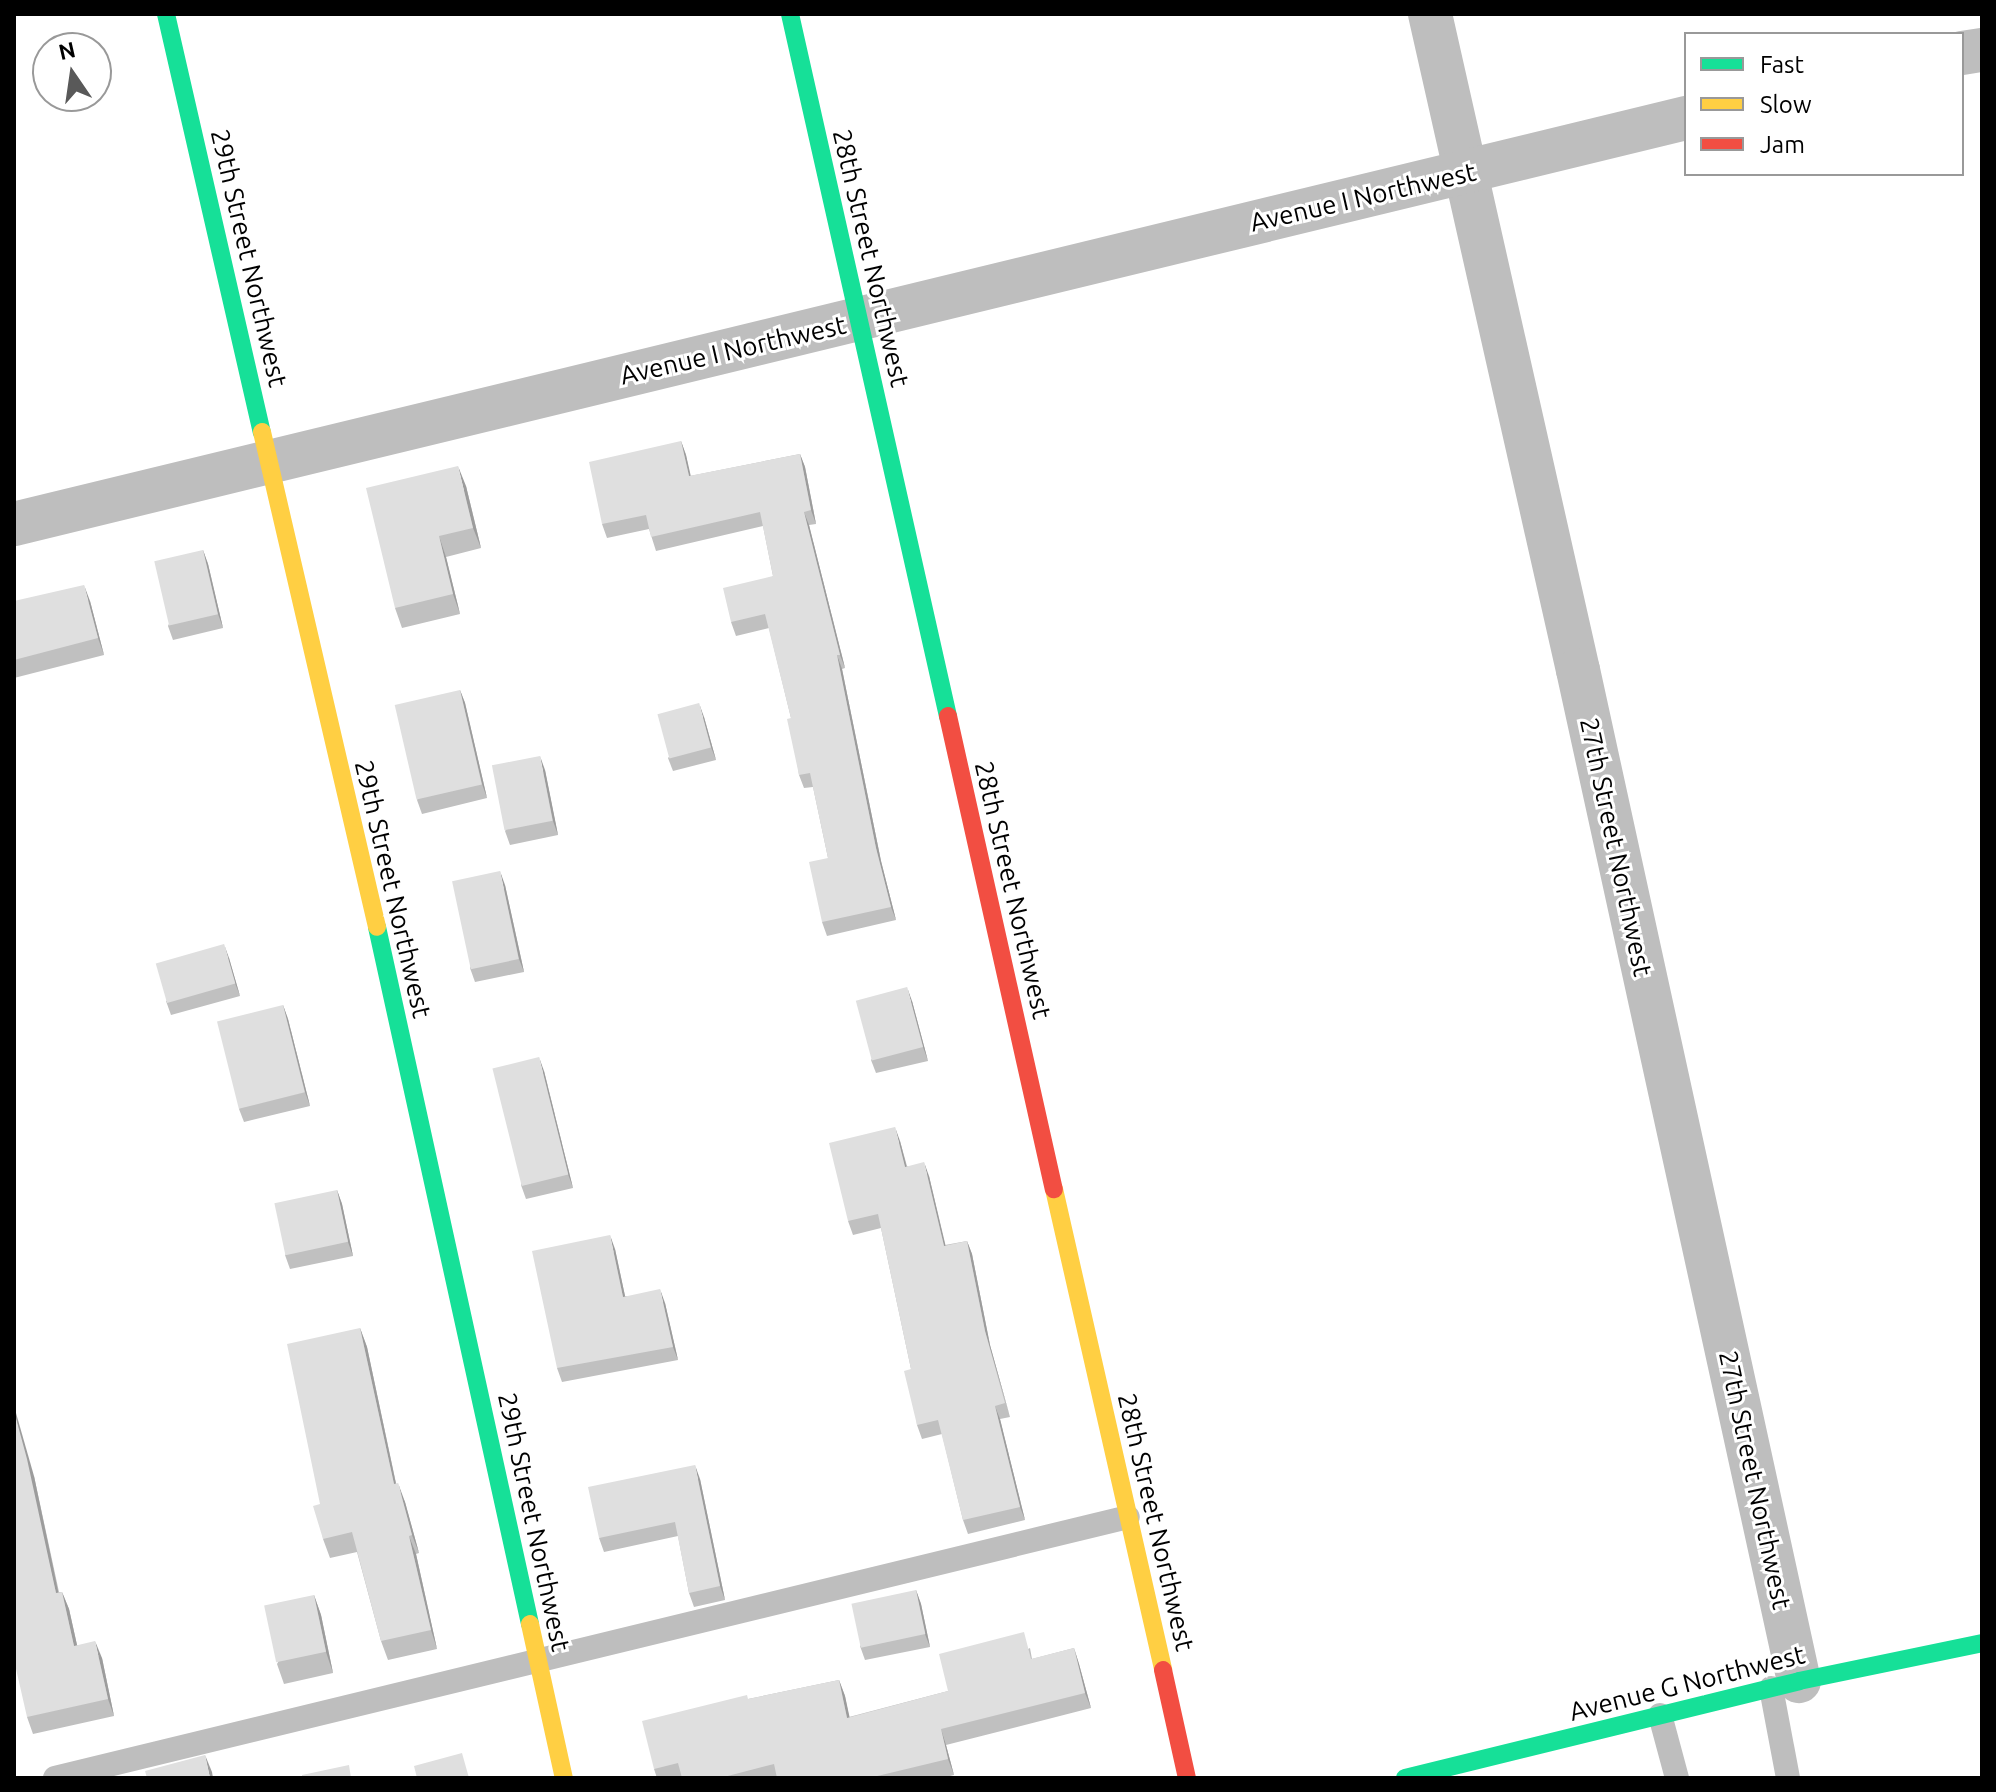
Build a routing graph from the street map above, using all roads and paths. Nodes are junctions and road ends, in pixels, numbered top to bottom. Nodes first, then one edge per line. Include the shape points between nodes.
1 (166, 14) edge
2 (790, 14) edge
3 (1430, 14) edge
4 (1684, 118) edge
5 (1464, 173) junction
6 (861, 320) junction
7 (272, 463) junction
8 (14, 524) edge
9 (1128, 1517) junction
10 (1982, 1643) edge
11 (537, 1660) junction
12 (1785, 1685) junction
13 (1660, 1715) junction
14 (1464, 1771) edge
15 (55, 1778) edge
16 (564, 1778) edge
17 (1187, 1778) edge
18 (1405, 1778) edge
19 (1677, 1778) edge
20 (1788, 1778) edge

1 - 7 street, 29th Street Northwest
2 - 6 street, 28th Street Northwest
3 - 5 street, 27th Street Northwest
4 - 5 street, Avenue I Northwest
5 - 6 street, Avenue I Northwest
5 - 12 street, 27th Street Northwest via 1578,670
6 - 7 street, Avenue I Northwest
6 - 9 street, 28th Street Northwest via 889,468
7 - 8 street, Avenue I Northwest
7 - 11 street, 29th Street Northwest
9 - 11 lane
9 - 17 street, 28th Street Northwest
10 - 12 street, Avenue G Northwest
11 - 15 lane
11 - 16 street, 29th Street Northwest
12 - 13 street, Avenue G Northwest
12 - 20 lane
13 - 14 street, Avenue G Northwest
13 - 19 lane
14 - 18 street, Avenue G Northwest

